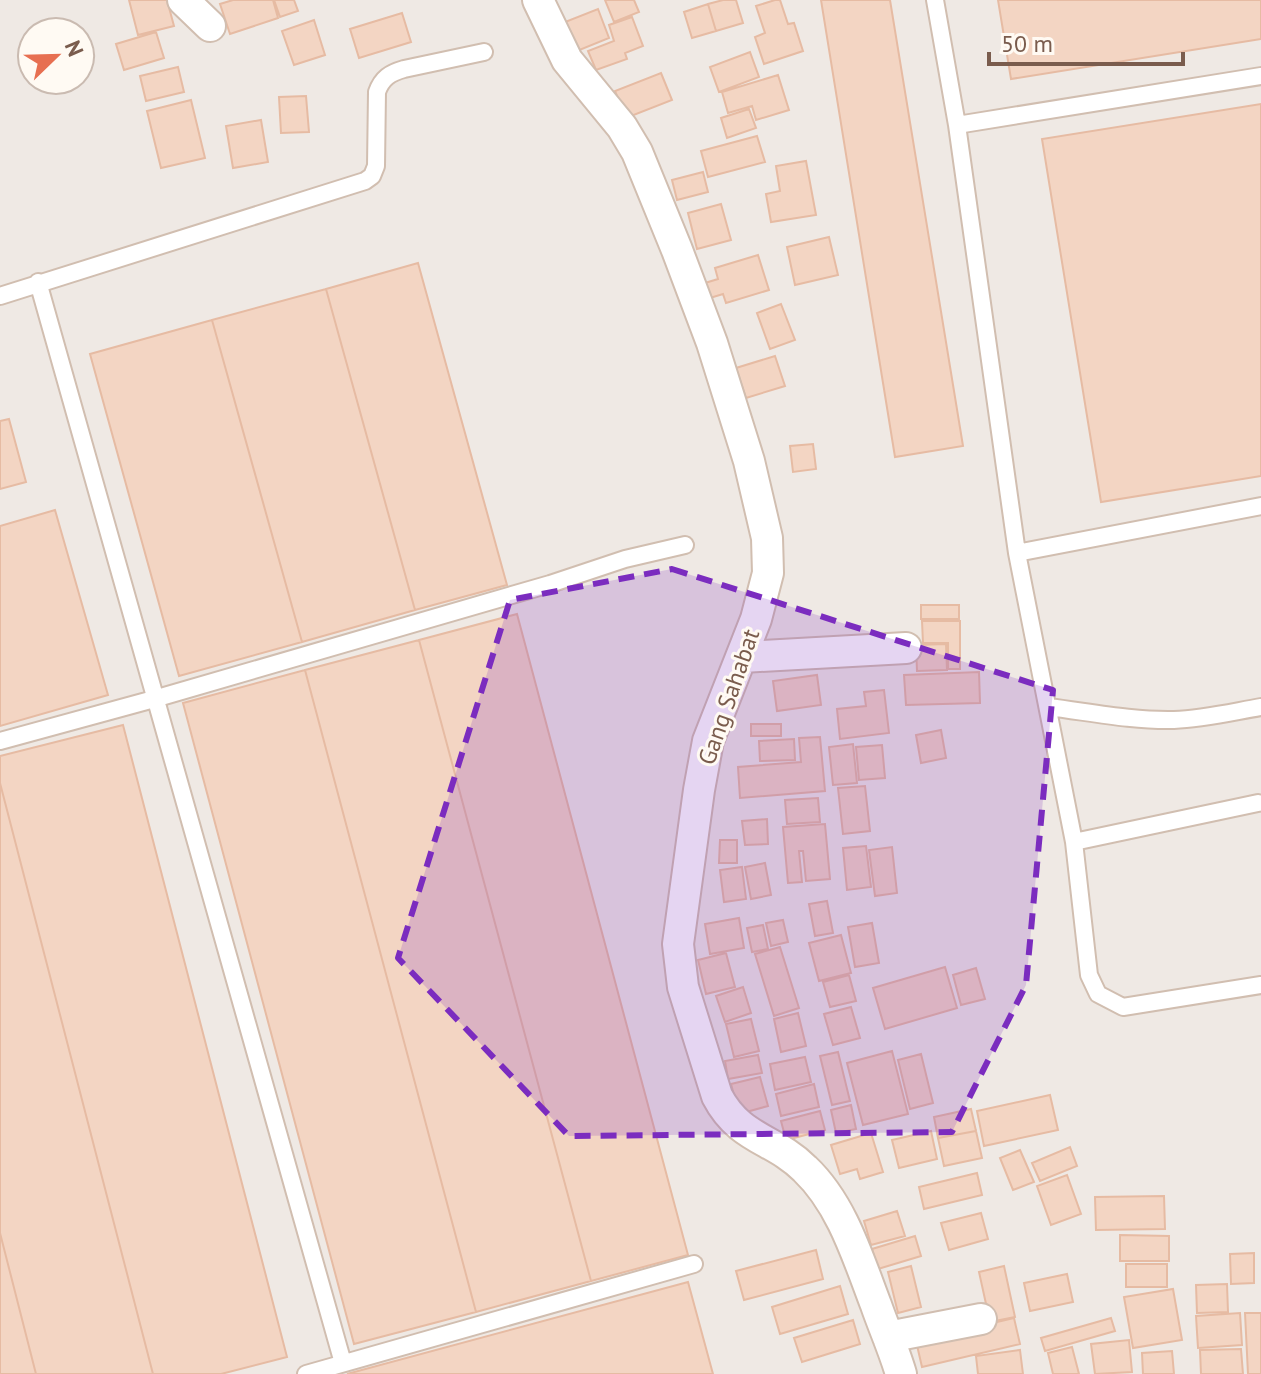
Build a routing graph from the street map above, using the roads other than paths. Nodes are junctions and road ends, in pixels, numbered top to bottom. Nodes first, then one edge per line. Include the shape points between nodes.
1 (183, 0) edge
2 (538, 0) edge
3 (935, 0) edge
4 (210, 26) dead end
5 (484, 52) dead end
6 (1261, 76) edge
7 (957, 125) junction
8 (38, 282) junction
9 (0, 296) edge
10 (1261, 506) edge
11 (685, 545) dead end
12 (1017, 553) junction
13 (906, 648) dead end
14 (743, 657) junction
15 (154, 699) junction
16 (1048, 707) junction
17 (1261, 707) edge
18 (0, 741) edge
19 (1258, 803) dead end
20 (1074, 842) junction
21 (1261, 985) edge
22 (694, 1264) dead end
23 (981, 1319) dead end
24 (888, 1337) junction
25 (343, 1363) junction
26 (306, 1374) edge
27 (901, 1374) edge

1 - 4 street
2 - 14 street, Gang Sahabat via 567,60 637,152 712,343 767,538 768,573
3 - 7 lane
5 - 8 lane via 404,69 381,81 376,166 365,181
6 - 7 lane
7 - 12 lane
8 - 9 lane
8 - 15 lane
10 - 12 lane
11 - 15 lane
12 - 16 lane
13 - 14 street
14 - 24 street, Gang Sahabat via 708,741 699,790 678,944 683,987 725,1111 804,1167 832,1202
15 - 18 lane
15 - 25 lane
16 - 17 lane via 1173,720
16 - 20 lane
19 - 20 lane
20 - 21 lane via 1089,975 1098,994 1123,1007
22 - 25 lane
23 - 24 street
24 - 27 street, Gang Sahabat
25 - 26 lane

